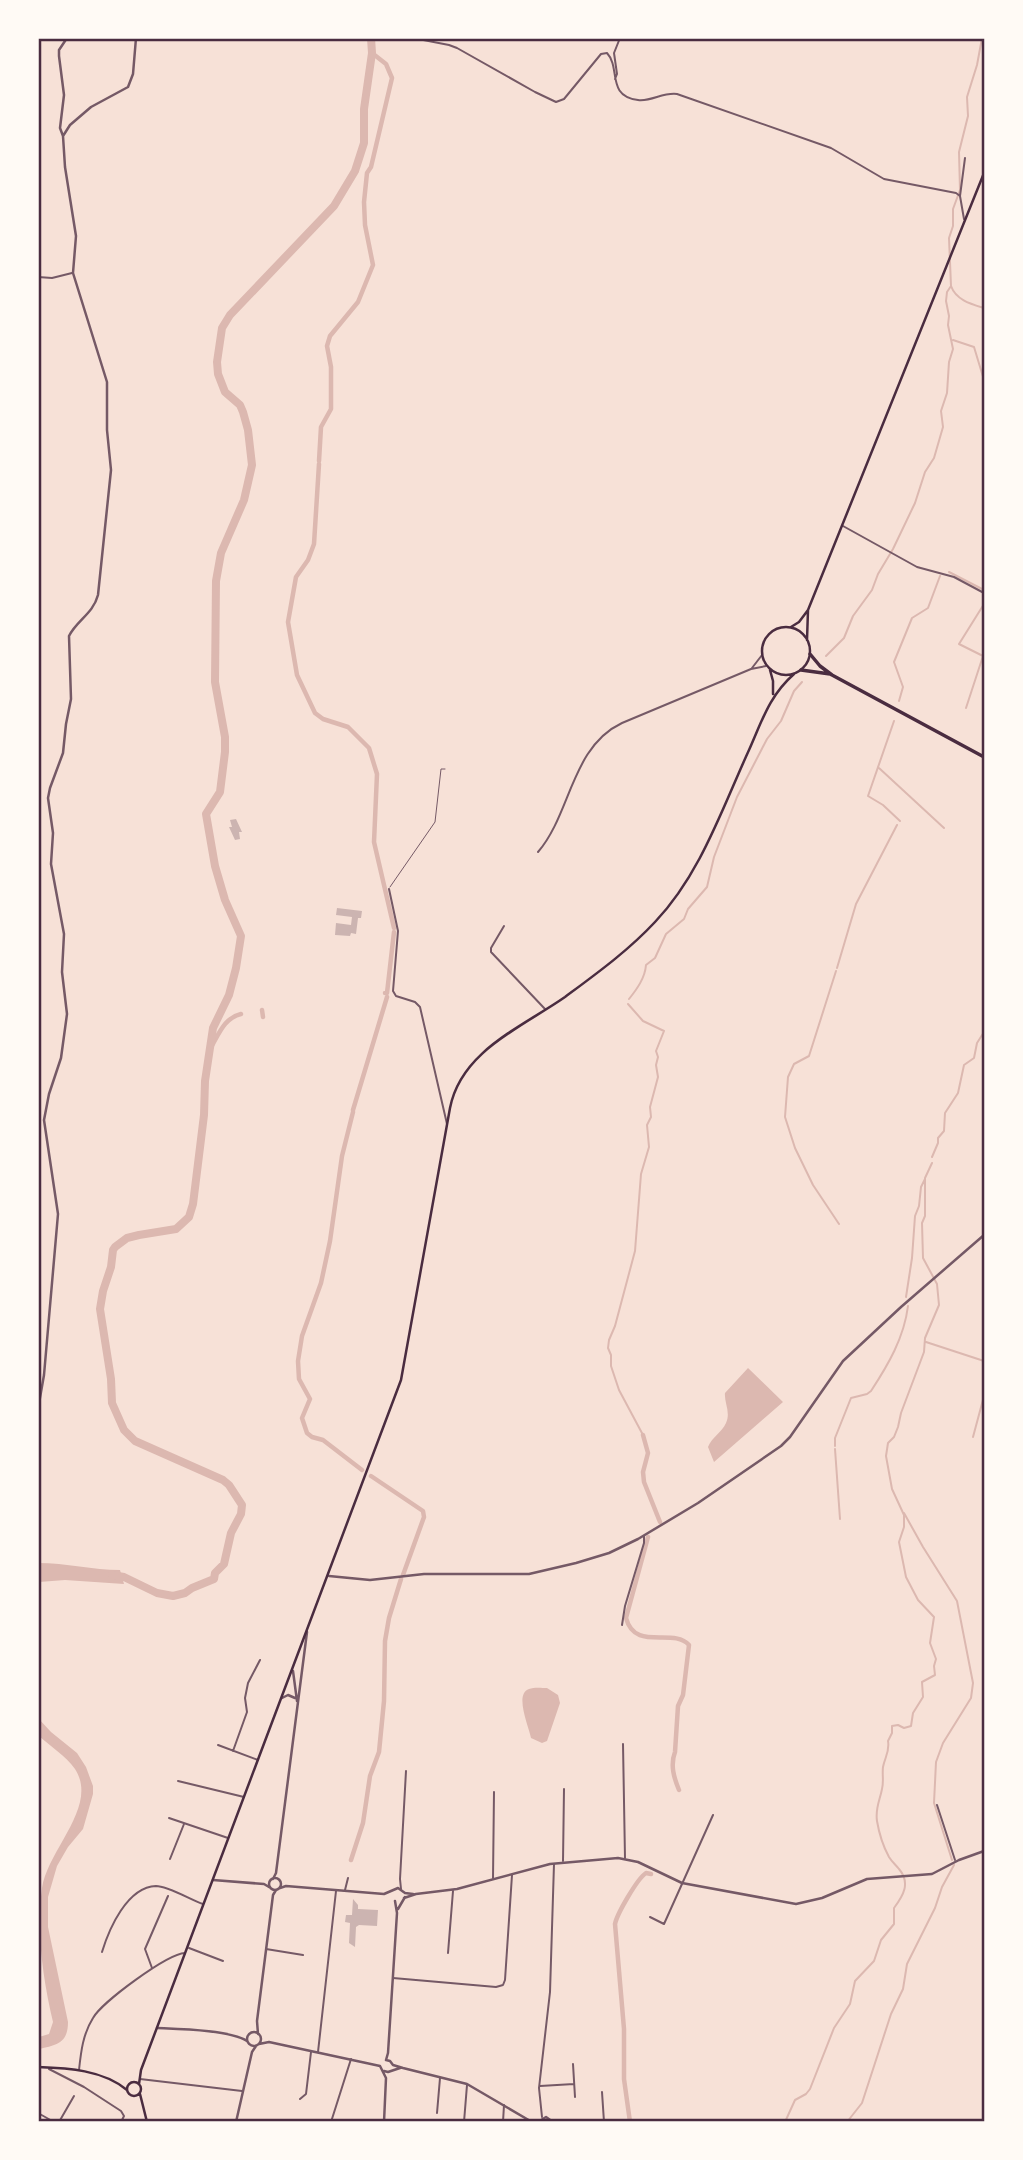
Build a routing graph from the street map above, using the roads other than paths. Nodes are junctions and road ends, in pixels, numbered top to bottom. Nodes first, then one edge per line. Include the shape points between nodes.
1 (67, 38) edge
2 (136, 38) edge
3 (413, 38) edge
4 (620, 38) edge
5 (614, 80) junction
6 (63, 136) junction
7 (965, 158) dead end
8 (985, 173) edge
9 (960, 196) junction
10 (964, 224) junction
11 (73, 273) junction
12 (38, 277) edge
13 (843, 525) junction
14 (985, 593) edge
15 (808, 610) junction
16 (790, 627) junction
17 (807, 640) junction
18 (810, 653) junction
19 (762, 655) junction
20 (766, 666) junction
21 (751, 669) junction
22 (770, 670) junction
23 (801, 670) junction
24 (794, 674) junction
25 (832, 675) junction
26 (772, 697) junction
27 (985, 757) edge
28 (445, 769) dead end
29 (538, 852) dead end
30 (389, 889) joint
31 (504, 926) dead end
32 (546, 1010) junction
33 (447, 1125) junction
34 (985, 1234) edge
35 (38, 1409) edge
36 (644, 1535) junction
37 (328, 1576) junction
38 (622, 1625) dead end
39 (307, 1632) junction
40 (260, 1660) dead end
41 (293, 1671) junction
42 (302, 1677) junction
43 (282, 1698) junction
44 (297, 1701) junction
45 (297, 1708) junction
46 (623, 1744) dead end
47 (218, 1745) dead end
48 (233, 1751) junction
49 (259, 1760) junction
50 (406, 1771) dead end
51 (178, 1781) dead end
52 (564, 1789) dead end
53 (494, 1792) dead end
54 (245, 1797) junction
55 (937, 1805) dead end
56 (713, 1815) dead end
57 (169, 1818) dead end
58 (184, 1823) junction
59 (229, 1838) junction
60 (985, 1851) edge
61 (170, 1859) dead end
62 (625, 1859) junction
63 (956, 1861) junction
64 (563, 1862) junction
65 (555, 1863) junction
66 (512, 1874) junction
67 (348, 1878) dead end
68 (400, 1879) junction
69 (213, 1880) junction
70 (493, 1880) junction
71 (682, 1883) junction
72 (275, 1884) junction
73 (396, 1889) junction
74 (401, 1889) junction
75 (453, 1890) junction
76 (335, 1891) junction
77 (344, 1891) junction
78 (405, 1893) junction
79 (391, 1894) junction
80 (416, 1894) junction
81 (168, 1896) dead end
82 (404, 1898) junction
83 (396, 1901) junction
84 (401, 1901) junction
85 (204, 1905) junction
86 (397, 1913) junction
87 (649, 1917) dead end
88 (188, 1947) junction
89 (266, 1949) junction
90 (102, 1952) dead end
91 (186, 1953) junction
92 (448, 1953) dead end
93 (303, 1955) dead end
94 (223, 1961) dead end
95 (153, 1969) junction
96 (393, 1978) junction
97 (256, 2027) junction
98 (157, 2028) junction
99 (250, 2034) junction
100 (259, 2036) junction
101 (241, 2037) junction
102 (269, 2042) junction
103 (249, 2043) junction
104 (258, 2045) junction
105 (252, 2052) junction
106 (311, 2052) junction
107 (318, 2053) junction
108 (351, 2059) junction
109 (573, 2064) dead end
110 (388, 2066) junction
111 (41, 2067) edge
112 (79, 2070) junction
113 (141, 2070) junction
114 (440, 2077) junction
115 (139, 2079) junction
116 (131, 2082) junction
117 (117, 2083) junction
118 (139, 2084) junction
119 (467, 2084) junction
120 (574, 2084) junction
121 (539, 2086) junction
122 (127, 2090) junction
123 (139, 2092) junction
124 (243, 2092) junction
125 (602, 2092) dead end
126 (135, 2095) junction
127 (74, 2096) dead end
128 (575, 2097) dead end
129 (300, 2099) dead end
130 (504, 2104) junction
131 (142, 2106) junction
132 (542, 2109) junction
133 (437, 2112) dead end
134 (38, 2113) edge
135 (547, 2117) junction
136 (531, 2120) edge
137 (540, 2120) edge
138 (236, 2121) edge
139 (54, 2122) edge
140 (59, 2122) edge
141 (121, 2122) edge
142 (147, 2122) edge
143 (243, 2122) edge
144 (331, 2122) edge
145 (384, 2122) edge
146 (464, 2122) edge
147 (503, 2122) edge
148 (552, 2122) edge
149 (604, 2122) edge

1 - 6 street via 58,56 64,94
2 - 6 street via 128,87 90,107
3 - 5 street via 457,48 556,102 564,99 603,53 611,57
4 - 5 street via 614,53
5 - 9 street via 620,91 636,100 677,94 831,148 884,179
6 - 11 street via 76,236
7 - 9 street
8 - 10 main road
9 - 10 street
10 - 13 main road
11 - 12 street
11 - 35 street via 107,382 112,465 98,595 91,612 69,636 72,695 63,753 48,796 51,864 64,933 67,1014 44,1122 58,1214
13 - 14 street via 917,567 954,577
13 - 15 main road
15 - 16 main road
15 - 17 main road
16 - 17 main road
16 - 19 main road via 769,633
17 - 18 main road
18 - 23 main road
18 - 25 highway
19 - 20 main road
19 - 21 street
20 - 21 street
20 - 22 main road
21 - 29 street via 606,733 589,753
22 - 24 main road
22 - 26 main road
23 - 24 main road
23 - 25 highway
24 - 26 main road
25 - 27 highway
26 - 32 main road via 703,852 673,902 614,960
28 - 30 lane via 441,769 435,822
30 - 33 street via 398,931 393,991 421,1009
31 - 32 street via 491,952
32 - 33 main road via 475,1060 453,1095
33 - 37 main road via 404,1372
34 - 36 street via 838,1366 784,1444
36 - 37 street via 604,1555 529,1574 424,1574 370,1580
36 - 38 street
37 - 39 main road
39 - 41 main road
39 - 42 street
40 - 48 street via 247,1685 247,1712
41 - 42 street
41 - 43 main road
41 - 44 street
42 - 45 street
43 - 44 street via 290,1695
43 - 49 main road
44 - 45 street
45 - 72 street
46 - 62 street
47 - 48 street
48 - 49 street
49 - 54 main road
50 - 68 street
51 - 54 street
52 - 64 street
53 - 70 street
54 - 59 main road
55 - 63 street
56 - 71 street
57 - 58 street
58 - 59 street
58 - 61 street
59 - 69 main road
60 - 63 street
62 - 64 street
62 - 71 street
63 - 71 street via 934,1873 867,1879 822,1898 792,1904
64 - 65 street
65 - 66 street
65 - 121 street via 550,1993
66 - 70 street
66 - 96 street via 503,1985
67 - 77 street
68 - 73 street
68 - 74 street
69 - 72 street
69 - 85 main road
70 - 75 street
71 - 87 street via 664,1924
72 - 76 street
72 - 89 street
73 - 74 street
73 - 79 street
74 - 78 street
75 - 80 street
75 - 92 street
76 - 77 street
76 - 107 street
77 - 79 street
78 - 80 street
78 - 82 street
79 - 83 street
80 - 82 street
81 - 95 street via 145,1949
82 - 84 street
83 - 84 street
83 - 86 street
84 - 86 street
85 - 88 main road
85 - 90 street via 159,1886 147,1889 118,1913
86 - 96 street
88 - 91 main road
88 - 94 street
89 - 93 street
89 - 97 street
91 - 95 street
91 - 98 main road
95 - 112 street via 96,2013 83,2041
96 - 110 street
97 - 99 street
97 - 100 street
98 - 101 street
98 - 113 main road
99 - 100 street
99 - 101 street
99 - 103 street
100 - 102 street
100 - 104 street
101 - 103 street
102 - 104 street
102 - 106 street
103 - 104 street
103 - 105 street
104 - 105 street
105 - 124 street
106 - 107 street
106 - 129 street via 306,2094
107 - 108 street
108 - 110 street
108 - 144 street
109 - 120 street
110 - 114 street
110 - 145 street
111 - 112 main road
111 - 141 street via 121,2111
112 - 117 main road
113 - 115 main road
113 - 116 main road
114 - 119 street
114 - 133 street
115 - 118 main road
115 - 124 street
116 - 117 main road
116 - 118 main road
116 - 122 main road
117 - 122 main road
118 - 123 main road
119 - 130 street
119 - 146 street
120 - 121 street
120 - 128 street
121 - 132 street
122 - 126 main road
123 - 126 main road
123 - 131 main road
124 - 138 street
125 - 149 street
126 - 131 main road
127 - 140 street
130 - 136 street
130 - 147 street
131 - 142 main road
132 - 135 street
132 - 137 street
134 - 139 street
135 - 137 street
135 - 148 street
136 - 137 street
138 - 143 street

